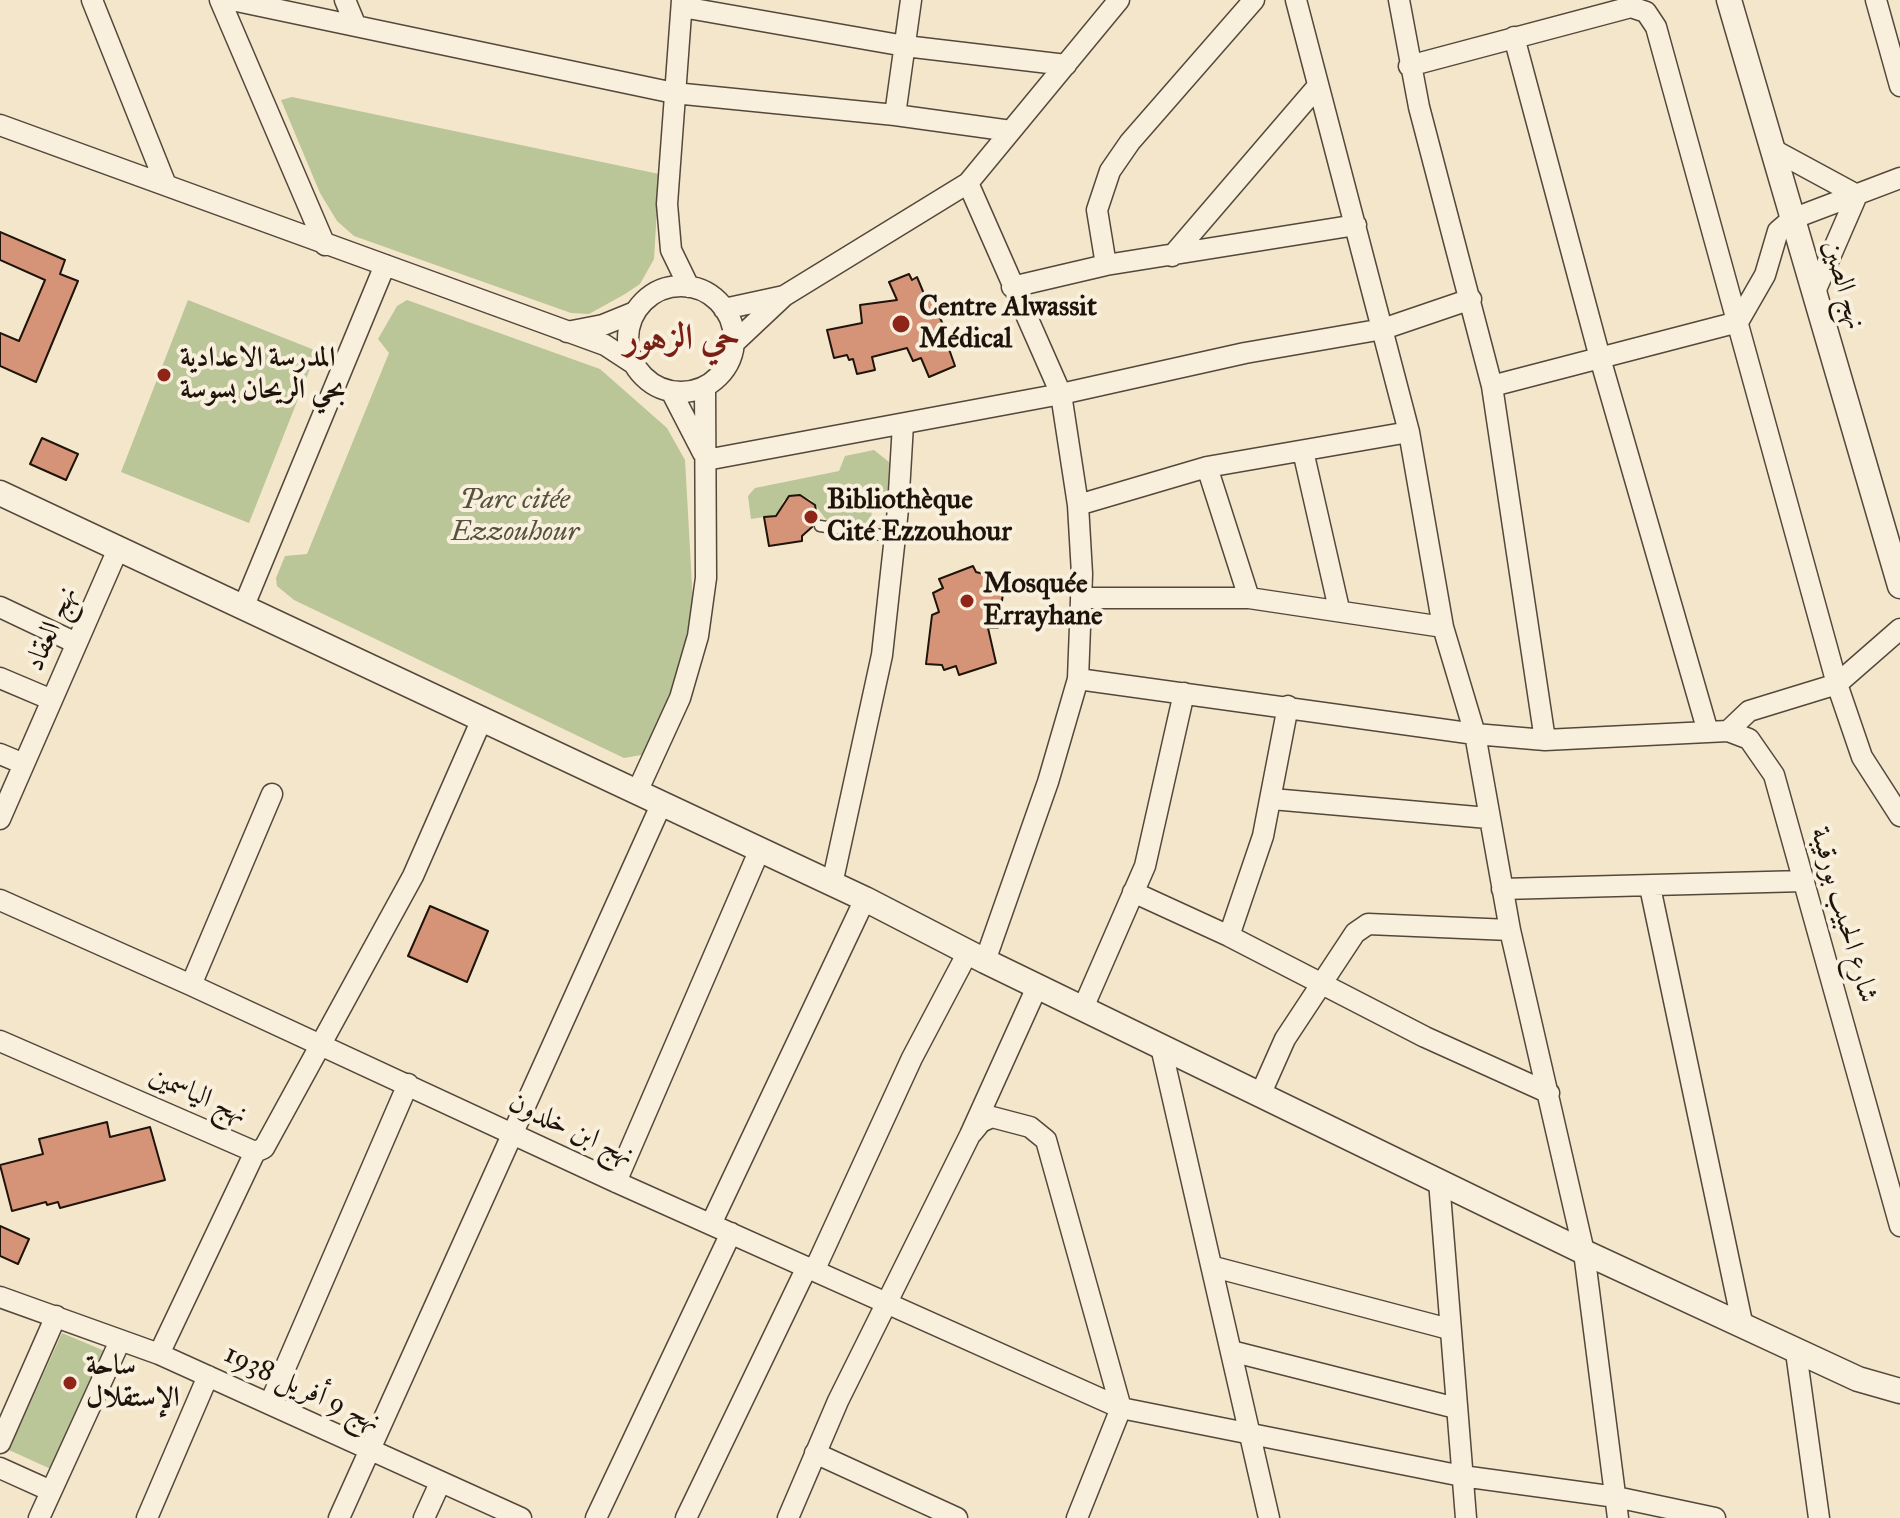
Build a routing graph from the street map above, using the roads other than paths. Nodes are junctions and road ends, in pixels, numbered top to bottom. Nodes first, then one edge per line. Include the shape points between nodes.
1 (220, 0) edge
2 (232, 0) edge
3 (345, 0) edge
4 (911, 0) edge
5 (1119, 0) edge
6 (1254, 0) edge
7 (1296, 0) edge
8 (1399, 0) edge
9 (1729, 0) edge
10 (89, 1) edge
11 (682, 4) edge
12 (1886, 10) edge
13 (355, 24) junction
14 (1514, 37) junction
15 (905, 46) junction
16 (1066, 65) junction
17 (1409, 66) junction
18 (1900, 86) edge
19 (1317, 87) junction
20 (674, 93) junction
21 (895, 115) junction
22 (0, 125) edge
23 (1011, 131) junction
24 (1772, 149) junction
25 (1900, 178) edge
26 (968, 183) junction
27 (166, 185) junction
28 (1857, 195) junction
29 (1792, 219) junction
30 (1356, 225) junction
31 (325, 245) junction
32 (671, 250) junction
33 (1172, 256) junction
34 (385, 265) junction
35 (1106, 265) junction
36 (689, 287) junction
37 (1012, 287) junction
38 (655, 293) junction
39 (1814, 294) junction
40 (784, 296) junction
41 (1471, 299) junction
42 (724, 309) junction
43 (635, 312) junction
44 (1738, 322) junction
45 (1383, 329) junction
46 (567, 332) junction
47 (734, 343) junction
48 (1600, 358) junction
49 (634, 364) junction
50 (1492, 386) junction
51 (705, 387) junction
52 (671, 391) junction
53 (1061, 394) junction
54 (903, 424) junction
55 (1409, 432) junction
56 (1303, 451) junction
57 (706, 460) junction
58 (1207, 467) junction
59 (0, 493) edge
60 (1078, 505) junction
61 (820, 526) dead end
62 (895, 537) junction
63 (118, 549) junction
64 (1900, 583) edge
65 (1081, 598) junction
66 (1249, 598) junction
67 (0, 607) edge
68 (243, 608) junction
69 (1339, 609) junction
70 (1443, 627) junction
71 (1900, 629) edge
72 (76, 643) junction
73 (0, 678) edge
74 (1078, 679) junction
75 (1837, 684) junction
76 (1184, 693) junction
77 (52, 700) junction
78 (1288, 706) junction
79 (482, 719) junction
80 (1718, 731) junction
81 (1475, 734) junction
82 (1545, 740) junction
83 (0, 754) edge
84 (24, 764) junction
85 (637, 792) junction
86 (272, 794) dead end
87 (1272, 799) junction
88 (661, 805) junction
89 (1900, 816) edge
90 (1488, 818) junction
91 (0, 819) edge
92 (760, 849) junction
93 (1804, 881) junction
94 (832, 884) junction
95 (1650, 887) junction
96 (1502, 889) junction
97 (1133, 892) junction
98 (865, 899) junction
99 (0, 900) edge
100 (1510, 930) junction
101 (1229, 936) junction
102 (976, 956) junction
103 (1322, 984) junction
104 (191, 985) junction
105 (1037, 987) junction
106 (1083, 1008) junction
107 (0, 1041) edge
108 (319, 1044) junction
109 (1161, 1047) junction
110 (408, 1084) junction
111 (1261, 1093) junction
112 (1549, 1093) junction
113 (512, 1134) junction
114 (970, 1135) junction
115 (255, 1152) junction
116 (1439, 1181) junction
117 (616, 1182) junction
118 (711, 1224) junction
119 (1900, 1226) edge
120 (731, 1233) junction
121 (1584, 1252) junction
122 (1214, 1267) junction
123 (810, 1269) junction
124 (0, 1297) edge
125 (889, 1302) junction
126 (56, 1316) junction
127 (1743, 1327) junction
128 (1449, 1329) junction
129 (120, 1341) junction
130 (1231, 1351) junction
131 (1796, 1352) junction
132 (159, 1354) junction
133 (208, 1376) junction
134 (1900, 1391) edge
135 (270, 1403) junction
136 (1121, 1408) junction
137 (1456, 1408) junction
138 (1248, 1431) junction
139 (0, 1443) edge
140 (369, 1452) junction
141 (815, 1453) junction
142 (0, 1468) edge
143 (1462, 1476) junction
144 (440, 1483) junction
145 (51, 1491) junction
146 (1616, 1497) junction
147 (39, 1518) edge
148 (147, 1518) edge
149 (339, 1518) edge
150 (424, 1518) edge
151 (520, 1518) edge
152 (596, 1518) edge
153 (686, 1518) edge
154 (788, 1518) edge
155 (957, 1518) edge
156 (1077, 1518) edge
157 (1269, 1518) edge
158 (1466, 1518) edge
159 (1618, 1518) edge
160 (1715, 1518) edge
161 (1819, 1518) edge

1 - 31 street
2 - 13 street
3 - 13 street
4 - 15 street
5 - 16 street
6 - 35 street via 1110,171 1097,210
7 - 19 street
8 - 17 street
9 - 24 street, نهج الصين
10 - 27 street
11 - 15 street
11 - 20 street
12 - 18 street
13 - 20 street
14 - 17 street
14 - 44 street via 1631,7 1646,12 1656,27
14 - 48 street
15 - 16 street
15 - 21 street
16 - 23 street
17 - 41 street
19 - 30 street
19 - 33 street
20 - 21 street
20 - 32 street via 667,204
21 - 23 street
22 - 27 street
23 - 26 street
24 - 28 street
24 - 29 street, نهج الصين
25 - 28 street
26 - 37 street
26 - 40 street
27 - 31 street
28 - 29 street
28 - 39 street
29 - 39 street, نهج الصين
29 - 44 street via 1778,231 1765,275
30 - 33 street
30 - 45 street
31 - 34 street
32 - 36 street
32 - 38 street
33 - 35 street
34 - 46 street
34 - 68 street
35 - 37 street
36 - 38 street
36 - 42 street via 709,294
37 - 53 street
38 - 43 street
39 - 64 street, نهج الصين
40 - 42 street
40 - 47 street
41 - 45 street
41 - 50 street
42 - 47 street
43 - 46 street
43 - 49 street via 629,329
44 - 48 street
44 - 75 street
45 - 53 street
45 - 55 street
46 - 49 street via 605,345
47 - 51 street via 730,361
48 - 50 street
48 - 80 street
49 - 52 street via 657,386
50 - 82 street
51 - 52 street
51 - 57 street
52 - 57 street
53 - 54 street
53 - 60 street
54 - 57 street
54 - 62 street
55 - 56 street
55 - 70 street
56 - 58 street
56 - 69 street
57 - 85 street via 706,578 698,636 680,698
58 - 60 street
58 - 66 street
59 - 63 street
60 - 65 street
61 - 62 lane
62 - 94 street via 882,655
63 - 68 street
63 - 72 street, نهج العقاد
65 - 66 street
65 - 74 street
66 - 69 street
67 - 72 street
68 - 79 street
69 - 70 street
70 - 81 street
71 - 75 street
72 - 77 street, نهج العقاد
73 - 77 street
74 - 76 street
74 - 102 street via 1048,782
75 - 80 street via 1749,711
75 - 89 street via 1862,757
76 - 78 street
76 - 97 street via 1168,778
77 - 84 street, نهج العقاد
78 - 81 street
78 - 87 street
79 - 85 street
79 - 108 street via 413,876
80 - 82 street
80 - 93 street, شارع الحبيب بورقيبة via 1749,739 1774,775
81 - 82 street
81 - 90 street
83 - 84 street
84 - 91 street, نهج العقاد
85 - 88 street
86 - 104 street
87 - 90 street
87 - 101 street
88 - 92 street
88 - 113 street
90 - 96 street
92 - 94 street
92 - 117 street
93 - 95 street
93 - 119 street, شارع الحبيب بورقيبة
94 - 98 street
95 - 96 street
95 - 127 street
96 - 100 street
97 - 101 street
97 - 106 street
98 - 102 street
98 - 118 street
99 - 104 street, نهج ابن خلدون
100 - 103 street via 1368,924 1355,933
100 - 112 street
101 - 103 street
102 - 105 street
102 - 123 street via 912,1058
103 - 111 street via 1285,1039
103 - 112 street
104 - 108 street, نهج ابن خلدون
105 - 106 street
105 - 114 street
106 - 109 street
107 - 115 street, نهج الياسمين
108 - 110 street, نهج ابن خلدون
108 - 115 street via 264,1148
109 - 111 street
109 - 122 street
110 - 113 street, نهج ابن خلدون
110 - 135 street
111 - 116 street
112 - 121 street
113 - 117 street, نهج ابن خلدون
113 - 140 street
114 - 125 street
114 - 136 street via 992,1117 1030,1127 1046,1140
115 - 132 street, نهج الياسمين
116 - 121 street
116 - 128 street
117 - 118 street, نهج ابن خلدون
118 - 120 street, نهج ابن خلدون
120 - 123 street, نهج ابن خلدون
120 - 152 street
121 - 127 street
121 - 146 street
122 - 128 street
122 - 130 street
123 - 125 street, نهج ابن خلدون
123 - 153 street
124 - 126 street, نهج 9 أفريل 1938
125 - 136 street, نهج ابن خلدون
125 - 141 street
126 - 129 street, نهج 9 أفريل 1938
126 - 139 street
127 - 131 street
128 - 137 street
129 - 132 street, نهج 9 أفريل 1938
129 - 145 street
130 - 137 street
130 - 138 street
131 - 134 street
131 - 161 street
132 - 133 street, نهج 9 أفريل 1938
133 - 135 street, نهج 9 أفريل 1938
133 - 148 street
135 - 140 street, نهج 9 أفريل 1938
136 - 138 street, نهج ابن خلدون
136 - 156 street
137 - 143 street
138 - 143 street, نهج ابن خلدون
138 - 157 street
140 - 144 street, نهج 9 أفريل 1938
140 - 149 street
141 - 154 street
141 - 155 street
142 - 145 street
143 - 146 street, نهج ابن خلدون
143 - 158 street
144 - 150 street
144 - 151 street, نهج 9 أفريل 1938
145 - 147 street
146 - 159 street
146 - 160 street, نهج ابن خلدون

